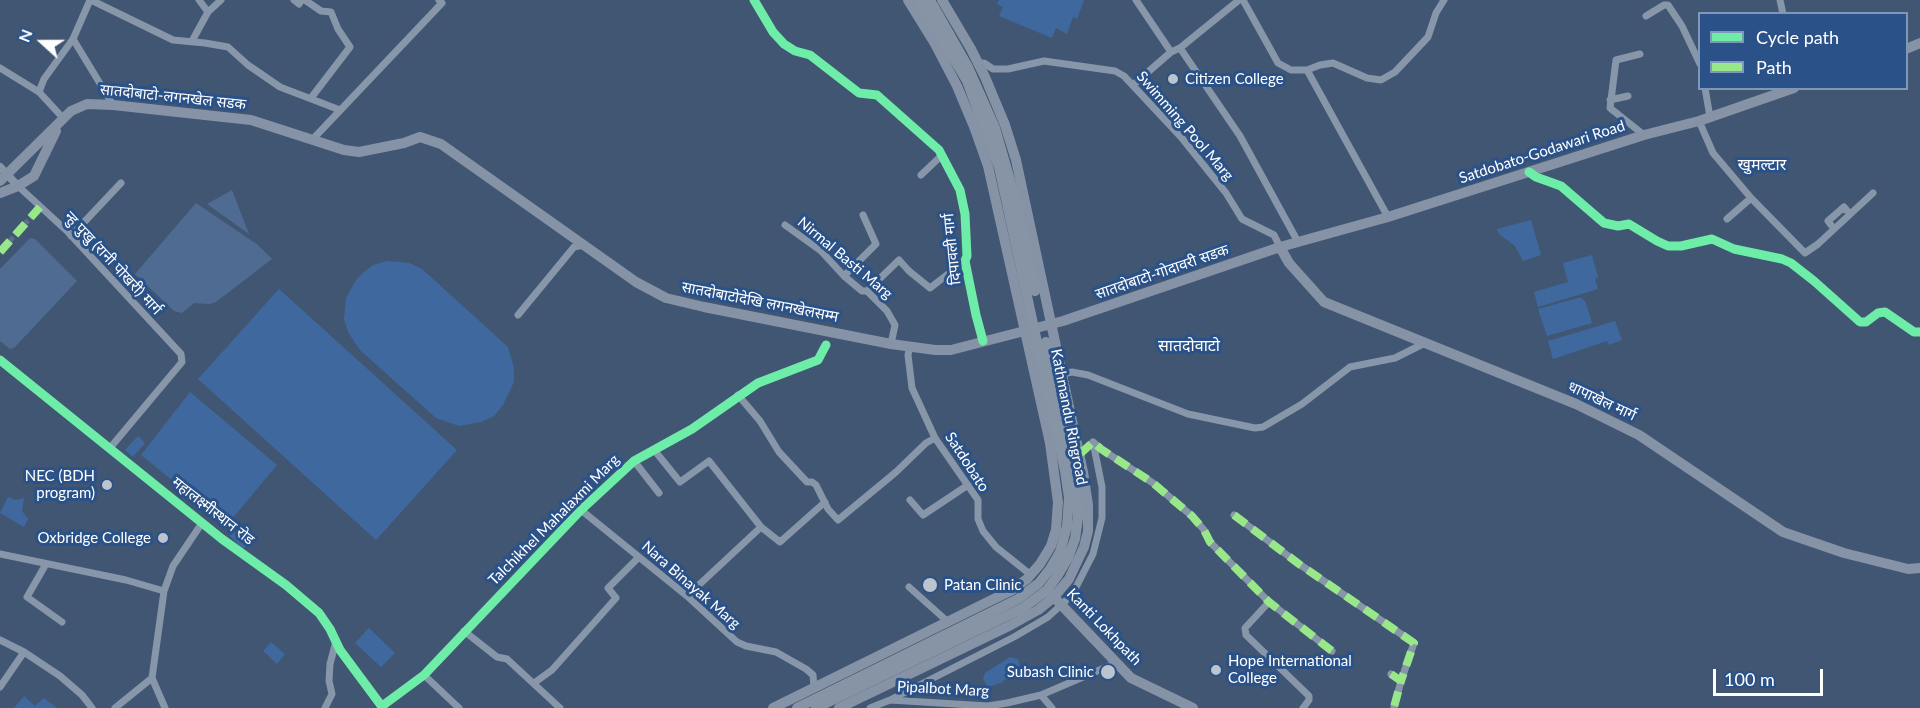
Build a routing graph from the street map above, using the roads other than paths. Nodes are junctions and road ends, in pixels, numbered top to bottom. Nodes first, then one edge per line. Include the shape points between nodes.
1 (91, 0) edge
2 (199, 0) edge
3 (221, 0) edge
4 (294, 0) edge
5 (303, 0) edge
6 (439, 0) edge
7 (754, 0) edge
8 (900, 0) edge
9 (930, 0) edge
10 (942, 0) edge
11 (1136, 0) edge
12 (1241, 0) edge
13 (1444, 0) edge
14 (913, 2) edge
15 (208, 12) junction
16 (1646, 16) dead end
17 (73, 39) junction
18 (192, 42) junction
19 (1180, 48) junction
20 (1171, 52) junction
21 (1640, 54) dead end
22 (1698, 60) edge
23 (979, 64) junction
24 (0, 68) edge
25 (1307, 70) junction
26 (1132, 85) junction
27 (1705, 90) edge
28 (1789, 90) edge
29 (39, 92) junction
30 (1628, 96) dead end
31 (310, 98) junction
32 (1610, 100) junction
33 (113, 105) junction
34 (340, 110) junction
35 (1704, 119) junction
36 (62, 120) junction
37 (1644, 135) junction
38 (312, 140) junction
39 (359, 152) joint
40 (941, 156) junction
41 (1529, 172) junction
42 (2, 174) edge
43 (921, 175) dead end
44 (121, 183) dead end
45 (18, 186) junction
46 (0, 193) edge
47 (1873, 193) dead end
48 (1751, 198) junction
49 (863, 215) dead end
50 (1388, 217) junction
51 (1727, 219) dead end
52 (785, 225) dead end
53 (71, 236) junction
54 (1298, 242) junction
55 (584, 245) junction
56 (1280, 247) junction
57 (965, 261) junction
58 (844, 276) junction
59 (867, 291) junction
60 (518, 315) dead end
61 (1039, 328) junction
62 (1920, 332) edge
63 (983, 341) junction
64 (891, 344) junction
65 (1423, 344) junction
66 (826, 345) dead end
67 (910, 346) junction
68 (0, 360) edge
69 (1063, 374) junction
70 (738, 395) junction
71 (935, 438) junction
72 (1093, 442) junction
73 (111, 448) junction
74 (655, 451) junction
75 (1080, 454) junction
76 (634, 461) junction
77 (968, 485) junction
78 (659, 493) dead end
79 (910, 500) dead end
80 (825, 502) junction
81 (581, 510) junction
82 (1234, 515) dead end
83 (202, 523) junction
84 (760, 527) junction
85 (0, 554) edge
86 (639, 557) junction
87 (46, 564) junction
88 (1920, 568) edge
89 (1042, 586) junction
90 (909, 587) dead end
91 (164, 591) junction
92 (687, 596) junction
93 (1269, 602) junction
94 (1062, 605) junction
95 (62, 622) dead end
96 (948, 622) junction
97 (464, 631) junction
98 (335, 637) junction
99 (0, 640) edge
100 (1332, 651) dead end
101 (24, 652) junction
102 (1116, 663) junction
103 (1391, 674) dead end
104 (424, 675) junction
105 (152, 678) junction
106 (1401, 681) junction
107 (534, 683) junction
108 (0, 687) edge
109 (814, 687) junction
110 (1041, 695) junction
111 (890, 700) junction
112 (555, 706) edge
113 (383, 707) edge
114 (844, 707) edge
115 (1394, 707) edge
116 (92, 708) edge
117 (115, 708) edge
118 (165, 708) edge
119 (325, 708) edge
120 (459, 708) edge
121 (773, 708) edge
122 (797, 708) edge
123 (816, 708) edge
124 (870, 708) edge
125 (1052, 708) edge
126 (1193, 708) edge
127 (1303, 708) edge

1 - 17 street
1 - 18 street via 173,40
2 - 15 street
3 - 15 street
4 - 5 street via 299,4
5 - 31 street via 331,12 350,47
6 - 34 street via 442,3
7 - 40 street, दिपावली मार्ग via 784,44 810,55 859,93 877,95
8 - 14 street
9 - 61 highway, Kathmandu Ringroad via 968,68 998,136 1021,222
10 - 23 main road
11 - 20 street
12 - 19 street
12 - 25 street via 1278,63 1291,70
13 - 25 street via 1428,37 1388,78 1367,78 1333,63
14 - 61 highway, Kathmandu Ringroad via 962,72 990,140
15 - 18 street
16 - 22 street via 1668,5
17 - 29 street
17 - 33 street
18 - 31 street via 228,47 280,87
19 - 20 street
19 - 54 street via 1240,136
20 - 26 street
21 - 32 street via 1616,60
23 - 26 street, Swimming Pool Marg via 1008,69 1044,61 1115,71
23 - 61 main road via 1016,160
24 - 29 street
25 - 50 street
26 - 56 street, Swimming Pool Marg via 1181,137 1242,219 1274,236
27 - 35 street
28 - 35 main road, Satdobato-Godawari Road
29 - 36 street
30 - 32 street
31 - 34 street
32 - 37 street via 1613,112
33 - 36 main road, सातदोबाटो-लगनखेल सडक via 79,106
33 - 38 main road, सातदोबाटो-लगनखेल सडक via 251,120
34 - 38 street
35 - 37 main road, Satdobato-Godawari Road
35 - 48 street via 1713,153
36 - 42 main road, सातदोबाटो-लगनखेल सडक
36 - 45 main road via 34,176
37 - 41 main road, Satdobato-Godawari Road
38 - 39 main road, सातदोबाटो-लगनखेल सडक
39 - 55 main road, सातदोबाटोदेखि लगनखेलसम्म via 420,137 441,144
40 - 43 street
40 - 57 street, दिपावली मार्ग via 960,190 965,214
41 - 50 main road, Satdobato-Godawari Road
41 - 62 street via 1561,186 1604,224 1629,224 1668,246 1712,239 1734,249 1782,259 1860,322 1884,312
42 - 45 street
44 - 53 street
45 - 46 main road
45 - 53 street, न्हु पुखु (रानी पोखरी) मार्ग
47 - 48 street via 1850,214 1844,207 1828,221 1834,228 1805,253
48 - 51 street
49 - 58 street via 876,244
50 - 54 main road, Satdobato-Godawari Road
52 - 58 street, Nirmal Basti Marg via 821,251
53 - 73 street, न्हु पुखु (रानी पोखरी) मार्ग via 181,354 182,362
54 - 56 main road, सातदोबाटो-गोदावरी सडक
55 - 60 street via 574,247
55 - 64 main road, सातदोबाटोदेखि लगनखेलसम्म via 646,289 676,301
56 - 61 main road, सातदोबाटो-गोदावरी सडक
56 - 65 main road, धापाखेल मार्ग via 1324,302
57 - 59 street via 930,288 899,260
57 - 63 street, दिपावली मार्ग
58 - 59 street, Nirmal Basti Marg
59 - 64 street, Nirmal Basti Marg via 895,325
61 - 63 main road
61 - 69 main road
61 - 89 highway, Kathmandu Ringroad via 1069,505 1060,552
63 - 67 main road via 951,350
64 - 67 main road, सातदोबाटोदेखि लगनखेलसम्म
65 - 69 street via 1395,358 1350,367 1302,404 1255,428 1188,414 1088,375
65 - 88 main road, धापाखेल मार्ग via 1576,404 1639,435 1795,538 1908,569
66 - 70 street, Talchikhel Mahalaxmi Marg via 818,360
67 - 71 street, Satdobato via 912,388
68 - 73 street, महालक्ष्मीस्थान रोड
69 - 75 main road
70 - 74 street, Talchikhel Mahalaxmi Marg
70 - 80 street via 779,452 807,482 816,485
71 - 77 street, Satdobato
71 - 80 street via 838,520
72 - 75 street
72 - 93 street via 1153,483 1192,516 1210,542
72 - 94 street via 1102,487 1099,537 1078,585
73 - 83 street, महालक्ष्मीस्थान रोड
74 - 76 street, Talchikhel Mahalaxmi Marg
74 - 84 street via 680,482 709,461
75 - 89 main road via 1087,496 1088,531 1084,547 1071,575
76 - 78 street
76 - 81 street, Talchikhel Mahalaxmi Marg
77 - 79 street via 923,515
77 - 89 street, Satdobato via 978,500 978,519 983,531
80 - 84 street via 780,542
81 - 86 street, Nara Binayak Marg
81 - 97 street, Talchikhel Mahalaxmi Marg
82 - 106 street via 1414,644
83 - 91 street via 174,566
83 - 98 street, महालक्ष्मीस्थान रोड via 300,596 319,613
84 - 92 street
85 - 87 street
86 - 92 street, Nara Binayak Marg
86 - 107 street via 608,588 616,598 565,657
87 - 91 street
87 - 95 street via 27,597
89 - 94 main road, Kanti Lokhpath
89 - 96 main road via 1006,594
89 - 114 main road via 1038,610
89 - 122 highway, Kathmandu Ringroad
89 - 123 highway, Kathmandu Ringroad via 1023,608
90 - 96 street
91 - 105 street
92 - 109 street, Nara Binayak Marg via 737,642 776,652 806,669 813,675
93 - 100 street
93 - 127 street via 1245,628 1246,635 1309,696
94 - 102 main road, Kanti Lokhpath
94 - 111 street via 1014,637
96 - 109 main road
97 - 104 street, Talchikhel Mahalaxmi Marg
97 - 107 street via 497,657 507,659
98 - 113 street, महालक्ष्मीस्थान रोड via 340,650
98 - 119 street via 329,681 332,694
99 - 101 street
101 - 108 street
101 - 116 street via 82,694
102 - 110 street, Pipalbot Marg
102 - 126 main road, Kanti Lokhpath via 1131,678
103 - 106 street
104 - 113 street, Talchikhel Mahalaxmi Marg
104 - 120 street
105 - 117 street
105 - 118 street
106 - 115 street
107 - 112 street
109 - 121 main road
110 - 111 street, Pipalbot Marg via 988,706
110 - 125 street
111 - 124 street, Pipalbot Marg

